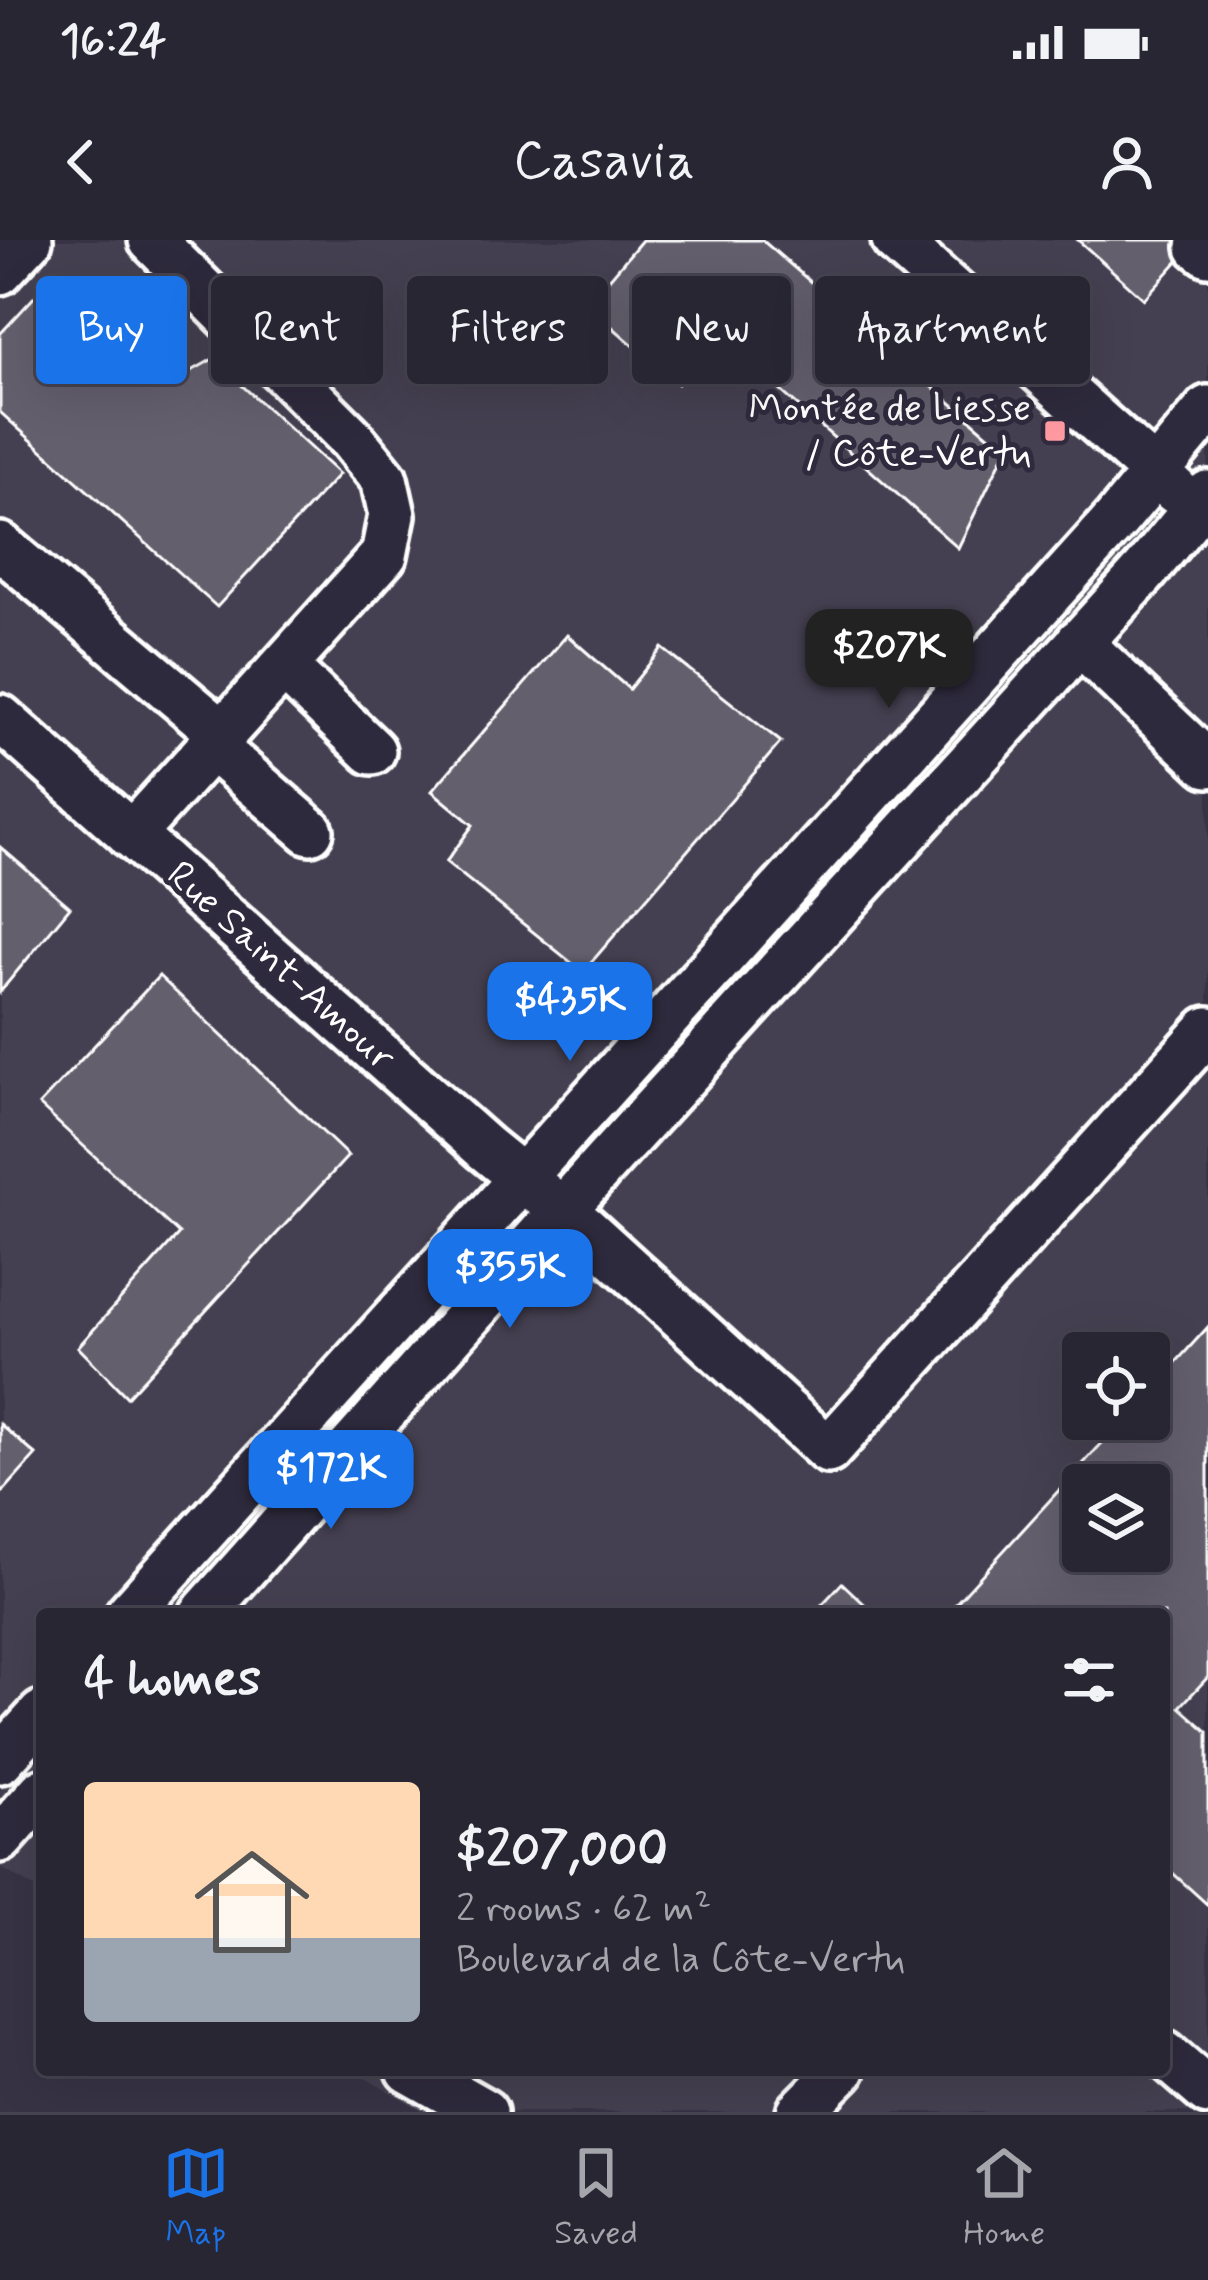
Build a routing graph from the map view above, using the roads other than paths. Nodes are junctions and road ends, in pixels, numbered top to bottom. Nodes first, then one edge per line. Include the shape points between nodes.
1 (29, 240) edge
2 (152, 240) edge
3 (895, 240) edge
4 (0, 271) edge
5 (1208, 409) edge
6 (1157, 472) junction
7 (1202, 502) edge
8 (0, 546) edge
9 (1079, 642) junction
10 (284, 666) junction
11 (0, 718) edge
12 (219, 741) junction
13 (372, 751) dead end
14 (1208, 764) edge
15 (310, 831) dead end
16 (131, 835) junction
17 (1208, 1030) edge
18 (521, 1179) junction
19 (561, 1213) junction
20 (134, 1608) edge
21 (207, 1608) edge
22 (36, 1721) edge
23 (0, 1760) edge
24 (1170, 2059) edge
25 (421, 2076) edge
26 (836, 2076) edge
27 (1208, 2092) edge
28 (484, 2112) edge
29 (800, 2112) edge

1 - 4 street
2 - 10 street via 384,479 392,515 384,555
3 - 6 street
5 - 6 street
6 - 7 street
6 - 18 street
7 - 9 street
8 - 12 street
9 - 14 street
9 - 19 street
10 - 12 street
10 - 13 street
11 - 16 street, Rue Saint-Amour
12 - 15 street
12 - 16 street
16 - 18 street, Rue Saint-Amour
17 - 19 street, Rue Saint-Amour via 828,1450
18 - 19 street, Rue Saint-Amour
18 - 20 street
19 - 21 street
22 - 23 street
24 - 27 street
25 - 28 street
26 - 29 street

